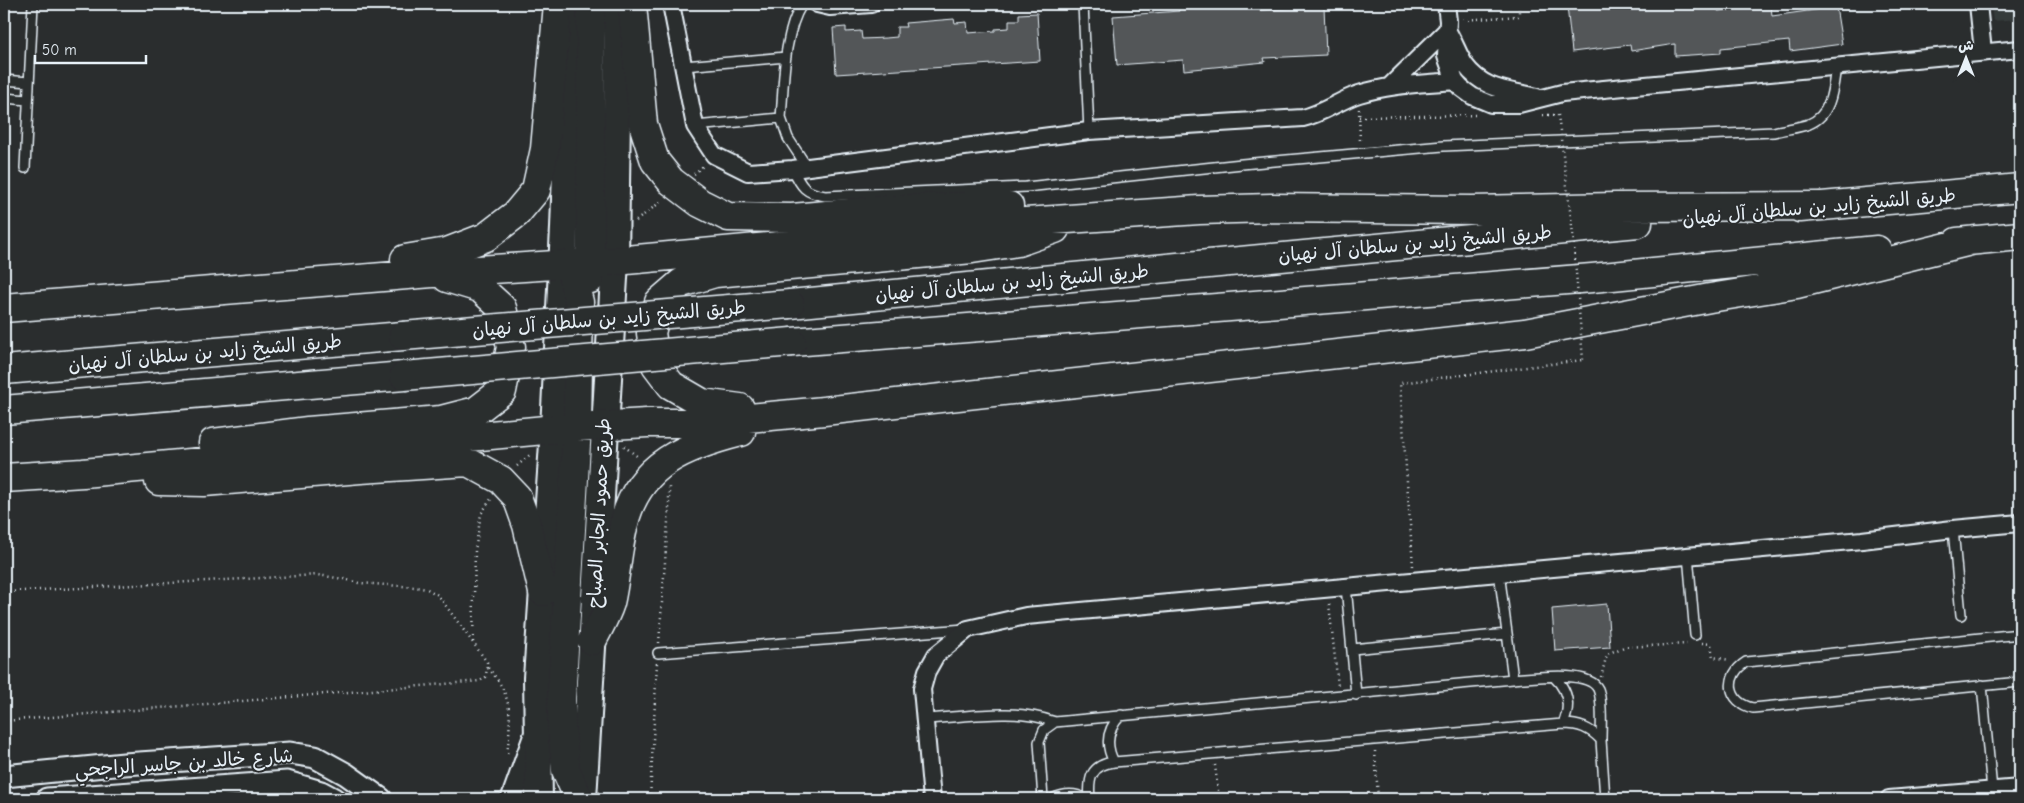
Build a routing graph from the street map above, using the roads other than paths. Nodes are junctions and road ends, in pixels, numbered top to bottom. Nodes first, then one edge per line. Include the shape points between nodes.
1 (33, 4) edge
2 (558, 4) edge
3 (572, 4) edge
4 (588, 4) edge
5 (614, 4) edge
6 (632, 4) edge
7 (671, 4) edge
8 (802, 4) edge
9 (817, 4) edge
10 (871, 4) edge
11 (1083, 4) edge
12 (1446, 4) edge
13 (1978, 4) edge
14 (1448, 26) junction
15 (2020, 49) edge
16 (1983, 52) junction
17 (786, 58) junction
18 (684, 66) junction
19 (1836, 66) junction
20 (4, 80) edge
21 (1455, 81) junction
22 (29, 82) junction
23 (1389, 87) junction
24 (4, 98) edge
25 (1538, 98) junction
26 (28, 100) junction
27 (782, 118) junction
28 (695, 126) junction
29 (1089, 131) junction
30 (25, 168) dead end
31 (800, 168) junction
32 (2020, 188) edge
33 (1819, 206) junction
34 (1084, 217) junction
35 (2020, 236) edge
36 (1975, 240) junction
37 (602, 261) junction
38 (562, 264) junction
39 (432, 273) junction
40 (206, 291) junction
41 (4, 308) edge
42 (4, 370) edge
43 (4, 410) edge
44 (824, 411) junction
45 (789, 414) junction
46 (604, 425) junction
47 (565, 428) junction
48 (83, 473) junction
49 (4, 478) edge
50 (2020, 523) edge
51 (1953, 529) junction
52 (1688, 555) junction
53 (1499, 572) junction
54 (1346, 586) junction
55 (543, 592) junction
56 (1961, 615) dead end
57 (968, 629) junction
58 (1507, 634) junction
59 (2020, 634) edge
60 (1696, 639) road end
61 (592, 641) junction
62 (1352, 649) junction
63 (658, 653) road end
64 (1554, 677) junction
65 (1513, 679) junction
66 (2020, 682) edge
67 (1982, 686) junction
68 (1356, 695) junction
69 (1121, 715) junction
70 (924, 720) junction
71 (1054, 722) junction
72 (1563, 724) junction
73 (538, 727) junction
74 (1601, 740) junction
75 (162, 762) junction
76 (1114, 762) junction
77 (4, 776) edge
78 (2020, 788) edge
79 (1992, 790) junction
80 (157, 791) junction
81 (47, 799) edge
82 (334, 799) edge
83 (381, 799) edge
84 (512, 799) edge
85 (539, 799) edge
86 (579, 799) edge
87 (583, 799) edge
88 (932, 799) edge
89 (1043, 799) edge
90 (1052, 799) edge
91 (1085, 799) edge
92 (1090, 799) edge
93 (1605, 799) edge
94 (1889, 799) edge

1 - 22 lane
2 - 40 highway via 545,149 536,190 516,214 486,237 447,252
3 - 38 main road
4 - 37 highway via 592,20
5 - 37 main road via 618,37 615,227
6 - 34 highway via 643,124 654,161 671,181 693,198 728,217 792,218 884,210 1027,206
7 - 18 street
8 - 17 lane via 796,13
9 - 10 street via 830,7
11 - 29 lane
12 - 14 street
13 - 16 street
14 - 21 street via 1446,56
14 - 23 street
14 - 25 street via 1465,65 1482,81 1500,90
15 - 16 street
16 - 19 street
17 - 18 lane
17 - 27 lane
18 - 28 street
19 - 25 street
19 - 31 lane via 1832,97 1826,110 1810,124 1774,132 1361,152 1026,188 825,196 812,194 800,185
20 - 22 lane
21 - 23 street
21 - 25 street via 1472,96 1491,104 1519,104
22 - 26 lane
23 - 29 street via 1358,94 1319,114 1303,118
24 - 26 lane
26 - 30 lane
27 - 28 lane
27 - 31 lane
28 - 31 street via 714,156 748,172
29 - 31 street
32 - 33 highway, طريق الشيخ زايد بن سلطان آل نهيان
33 - 34 highway via 1472,210 1271,208
33 - 42 highway, طريق الشيخ زايد بن سلطان آل نهيان, bridge via 790,304
34 - 37 highway
34 - 45 highway via 1018,242 972,249 715,273 681,283 659,302 652,341 656,364 671,385 702,403
35 - 36 highway, طريق الشيخ زايد بن سلطان آل نهيان
36 - 43 highway, طريق الشيخ زايد بن سلطان آل نهيان, bridge via 1592,278
36 - 44 highway via 1797,284 1525,333
37 - 38 highway
37 - 46 highway via 590,398
38 - 39 highway
38 - 47 highway via 571,273 579,302
39 - 40 highway
39 - 48 highway via 480,288 502,308 511,347 502,391 476,411 441,420 308,430 191,446 135,457
40 - 41 highway
44 - 45 highway
44 - 61 highway via 706,441 676,454 654,469 631,500 609,604
45 - 46 highway via 695,423
46 - 47 highway
46 - 61 main road, طريق حمود الجابر الصباح
47 - 48 highway
47 - 55 main road
47 - 86 highway via 562,734 566,770
48 - 49 highway
48 - 55 highway via 133,480 204,482 468,462 501,480 517,497
50 - 51 street
51 - 52 street
51 - 56 lane
52 - 53 street
52 - 60 lane
53 - 54 street
53 - 58 lane
54 - 57 street via 1026,616
54 - 62 lane
55 - 73 main road via 537,678
57 - 63 lane
57 - 70 street via 936,655 927,671 922,689
58 - 62 lane
58 - 65 lane
59 - 67 lane via 1746,662 1734,672 1731,688 1738,702 1753,708
61 - 87 main road, طريق حمود الجابر الصباح
62 - 68 lane
64 - 65 lane
64 - 72 lane via 1564,688 1568,702
64 - 74 lane via 1580,677 1591,681 1598,689
65 - 68 lane
66 - 67 lane
67 - 79 lane
68 - 69 lane
69 - 71 lane
69 - 76 lane via 1112,727 1108,741
70 - 71 lane via 1014,714
70 - 88 street
71 - 89 lane via 1044,730 1039,742
72 - 74 lane via 1580,725
72 - 76 lane
73 - 84 street
73 - 85 main road
74 - 93 lane
75 - 77 street, شارع خالد بن جاسر الراجحي
75 - 80 street via 175,768 175,781
75 - 83 street, شارع خالد بن جاسر الراجحي via 290,753 315,757
76 - 92 lane via 1106,763 1093,773
78 - 79 street
79 - 94 street
80 - 81 street, شارع خالد بن جاسر الراجحي
80 - 82 street, شارع خالد بن جاسر الراجحي via 287,782
90 - 91 lane via 1072,794

